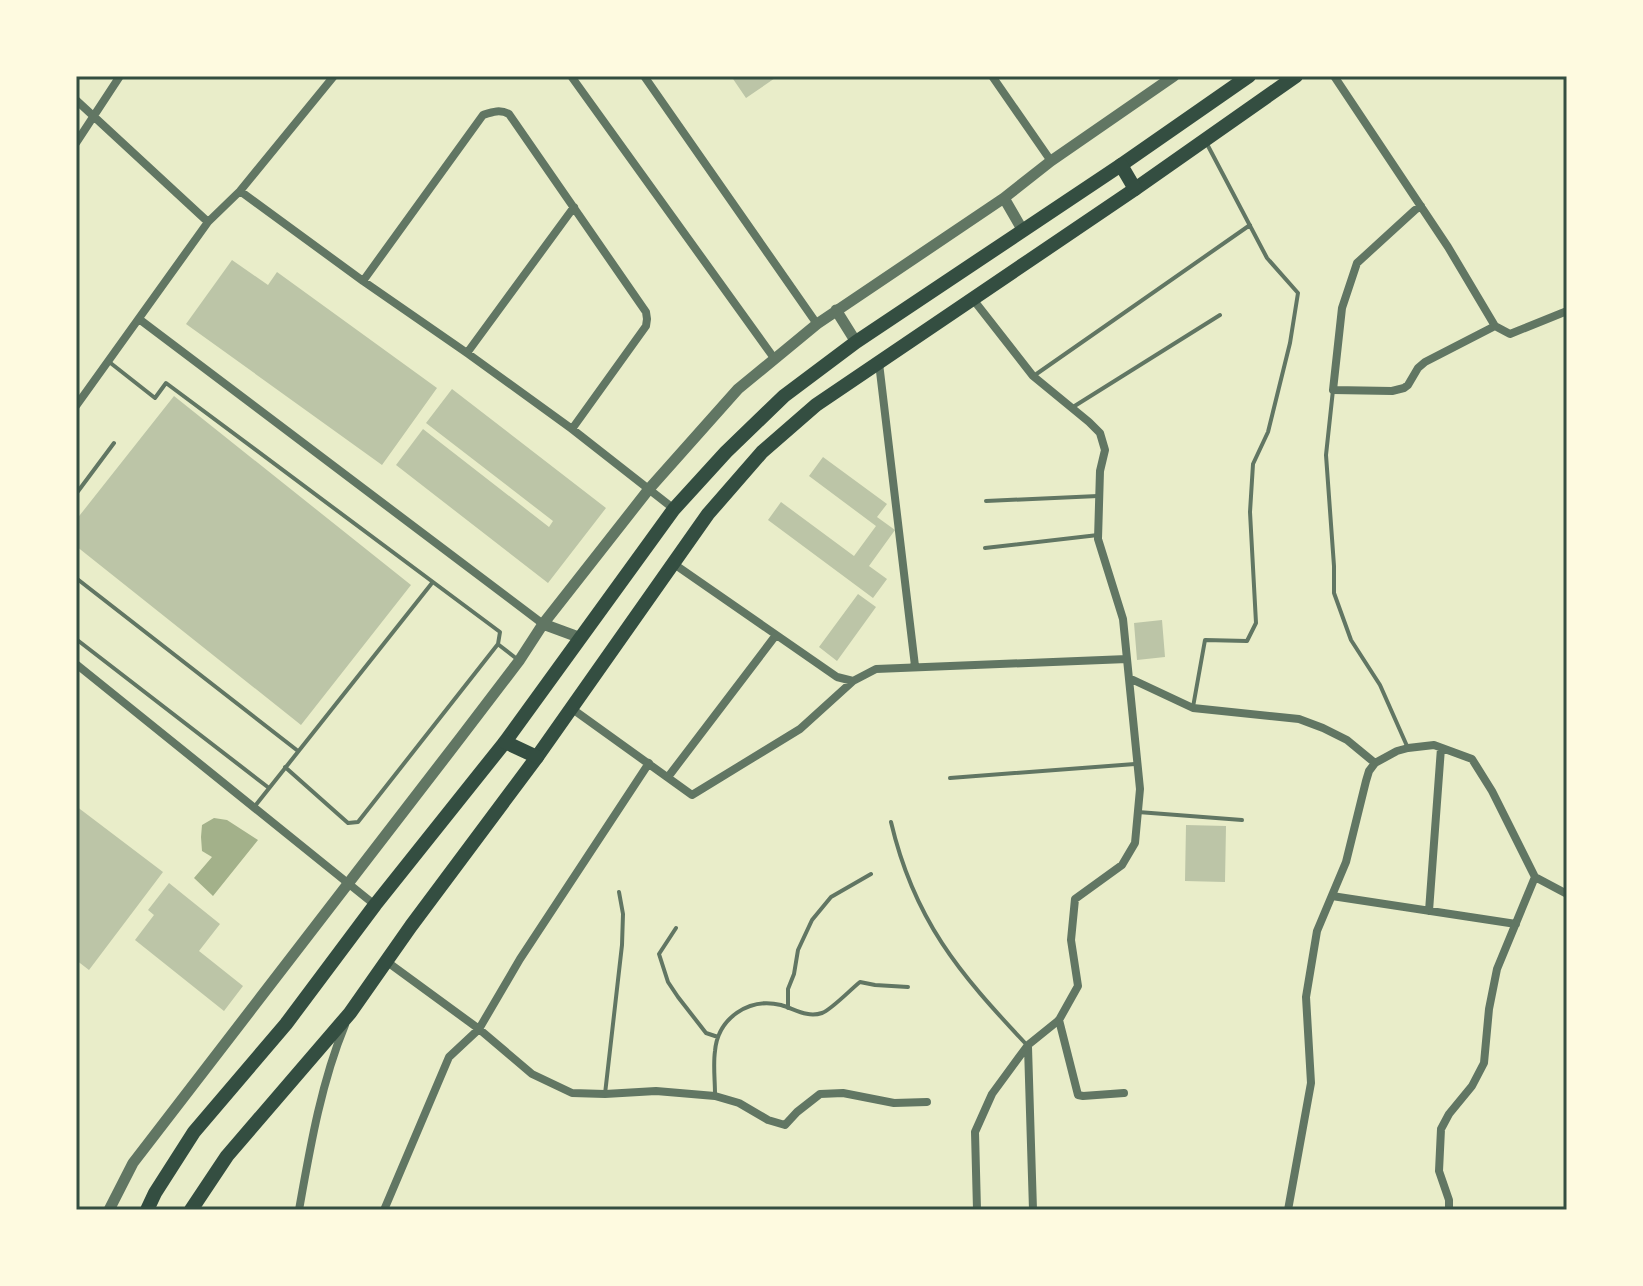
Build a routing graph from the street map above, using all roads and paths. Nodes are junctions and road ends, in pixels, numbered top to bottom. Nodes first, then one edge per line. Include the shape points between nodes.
1 (120, 76) edge
2 (334, 76) edge
3 (571, 76) edge
4 (992, 76) edge
5 (1174, 76) edge
6 (1249, 76) edge
7 (1296, 76) edge
8 (1334, 76) edge
9 (646, 77) edge
10 (76, 100) edge
11 (93, 116) junction
12 (1204, 139) junction
13 (76, 143) edge
14 (1051, 161) junction
15 (1121, 165) junction
16 (1135, 189) junction
17 (240, 191) junction
18 (1004, 198) junction
19 (1421, 206) junction
20 (574, 207) junction
21 (208, 222) junction
22 (1250, 225) junction
23 (1023, 231) junction
24 (363, 281) junction
25 (972, 298) junction
26 (836, 310) junction
27 (1567, 311) edge
28 (1220, 315) dead end
29 (139, 319) junction
30 (817, 324) junction
31 (1495, 326) junction
32 (856, 342) junction
33 (467, 353) junction
34 (774, 358) junction
35 (108, 361) junction
36 (879, 362) junction
37 (1033, 376) junction
38 (1333, 390) junction
39 (76, 406) edge
40 (1072, 408) junction
41 (572, 429) junction
42 (114, 443) dead end
43 (649, 489) junction
44 (76, 494) edge
45 (1100, 496) junction
46 (986, 501) dead end
47 (674, 509) junction
48 (1098, 535) junction
49 (985, 548) dead end
50 (674, 564) junction
51 (76, 578) edge
52 (432, 583) junction
53 (543, 624) junction
54 (776, 635) junction
55 (581, 638) junction
56 (76, 639) edge
57 (498, 644) junction
58 (1127, 659) junction
59 (519, 661) junction
60 (76, 664) edge
61 (915, 666) junction
62 (1129, 678) junction
63 (853, 681) junction
64 (571, 708) junction
65 (1193, 708) junction
66 (505, 742) junction
67 (1408, 748) junction
68 (1441, 748) junction
69 (298, 751) junction
70 (537, 757) junction
71 (649, 763) junction
72 (1375, 763) junction
73 (1137, 764) junction
74 (285, 767) junction
75 (668, 777) junction
76 (950, 778) dead end
77 (269, 788) junction
78 (254, 807) junction
79 (1138, 812) junction
80 (1242, 820) dead end
81 (891, 822) dead end
82 (871, 874) dead end
83 (1535, 877) junction
84 (348, 882) junction
85 (619, 892) dead end
86 (1567, 894) edge
87 (1332, 896) junction
88 (375, 905) junction
89 (1429, 911) junction
90 (1516, 924) junction
91 (676, 928) dead end
92 (386, 961) junction
93 (908, 987) dead end
94 (788, 1008) junction
95 (350, 1013) junction
96 (1059, 1020) junction
97 (479, 1029) junction
98 (718, 1037) junction
99 (1028, 1045) junction
100 (1124, 1093) dead end
101 (605, 1094) junction
102 (715, 1096) junction
103 (927, 1102) dead end
104 (109, 1210) edge
105 (147, 1210) edge
106 (191, 1210) edge
107 (299, 1210) edge
108 (384, 1210) edge
109 (977, 1210) edge
110 (1033, 1210) edge
111 (1288, 1210) edge
112 (1449, 1210) edge

1 - 11 street
2 - 17 street
3 - 34 street
4 - 14 street
5 - 14 street
6 - 15 main road
7 - 12 main road
8 - 19 street
9 - 30 street
10 - 11 street
11 - 13 street
11 - 21 street
12 - 16 main road
12 - 22 lane
14 - 18 street
15 - 16 main road
15 - 23 main road
16 - 25 main road
17 - 21 street
17 - 24 street
18 - 23 street
18 - 26 street
19 - 31 street
19 - 38 street via 1357,263 1342,308
20 - 24 street via 509,114 491,112 483,115
20 - 33 street
20 - 41 street via 647,319
21 - 29 street
22 - 37 lane
22 - 65 lane via 1267,258 1298,293 1268,432 1253,464 1256,623 1247,641 1205,640
23 - 32 main road
24 - 33 street
25 - 36 main road
25 - 37 street
26 - 30 street
26 - 32 street
27 - 31 street via 1510,334
28 - 40 lane
29 - 35 street
29 - 53 street
30 - 34 street
31 - 38 street via 1425,362 1404,388
32 - 47 main road via 784,396
33 - 41 street
34 - 43 street via 738,389
35 - 39 street
35 - 52 lane via 155,398 166,383
36 - 50 main road via 816,405 762,452 708,514
36 - 61 street
37 - 40 street
38 - 67 lane via 1326,455 1334,593 1351,640 1380,685
40 - 45 street via 1100,433 1105,450
41 - 43 street
42 - 44 lane
43 - 47 street
43 - 53 street
45 - 46 lane
45 - 48 street
47 - 55 main road
48 - 49 lane
48 - 58 street via 1123,619
50 - 54 street
50 - 64 main road
51 - 69 lane
52 - 57 lane via 500,632
52 - 69 lane
53 - 55 street
53 - 59 street
54 - 63 street via 837,677
54 - 75 street
55 - 66 main road
56 - 77 lane
57 - 59 lane
57 - 74 lane via 358,822 348,823
58 - 61 street
58 - 62 street
59 - 84 street
60 - 78 street
61 - 63 street via 876,669
62 - 65 street
62 - 73 street
63 - 75 street via 800,729 692,795
64 - 70 main road
64 - 71 street
65 - 72 street via 1299,719 1347,740
66 - 70 main road
66 - 88 main road
67 - 68 street
67 - 72 street
68 - 83 street via 1472,759
68 - 89 street
69 - 74 lane
70 - 92 main road
71 - 75 street
71 - 97 street
72 - 87 street
73 - 76 lane
73 - 79 street
74 - 77 lane
77 - 78 lane
78 - 84 street
79 - 80 lane
79 - 96 street via 1135,843 1122,865 1075,899 1071,940 1078,986
81 - 99 lane via 919,906 940,942 980,995
82 - 94 lane via 831,897 812,920 798,950
83 - 86 street
83 - 90 street
84 - 88 street
84 - 104 street via 133,1163
85 - 101 lane via 622,945
87 - 89 street
87 - 111 street via 1317,931 1306,997 1311,1083
88 - 105 main road via 286,1024 194,1132
89 - 90 street
90 - 112 street via 1492,987 1484,1063 1441,1129 1439,1171
91 - 98 lane via 659,954 668,982 706,1033
92 - 95 main road
92 - 97 street
93 - 94 lane via 860,982 826,1012 806,1014
94 - 98 lane via 764,1002 742,1008 725,1021
95 - 106 main road via 227,1156
95 - 107 street via 335,1047
96 - 99 street
96 - 100 street via 1078,1095
97 - 101 street via 532,1074 572,1093
97 - 108 street via 449,1057
98 - 102 lane
99 - 109 street via 992,1094 975,1132
99 - 110 street
101 - 102 street
102 - 103 street via 785,1125 820,1094

